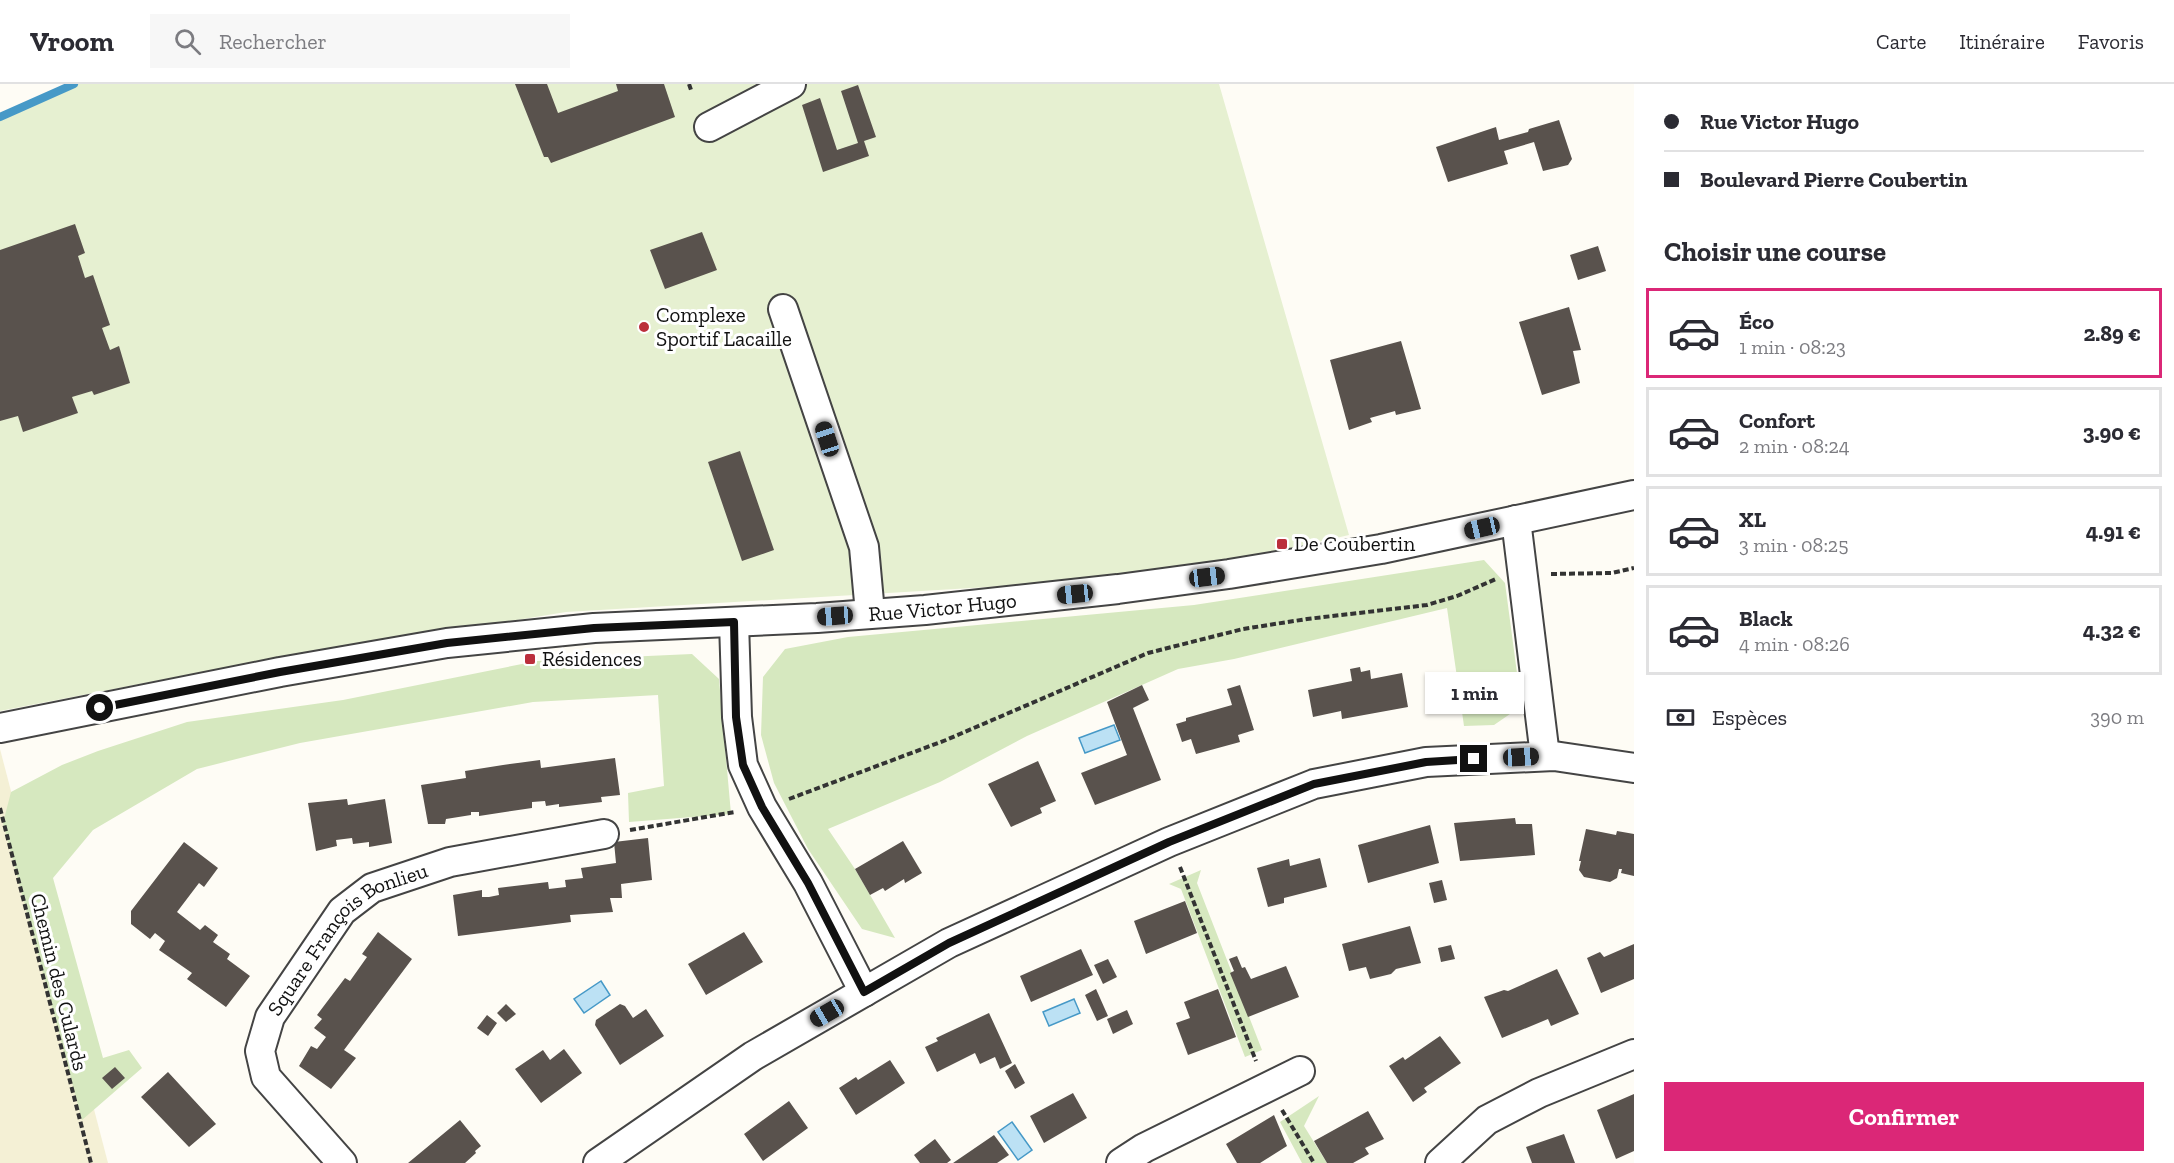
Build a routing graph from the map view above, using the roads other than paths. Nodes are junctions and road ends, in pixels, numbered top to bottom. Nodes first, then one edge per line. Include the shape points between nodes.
1 (791, 84) edge
2 (709, 126) dead end
3 (783, 309) dead end
4 (1634, 495) edge
5 (1516, 520) junction
6 (870, 613) junction
7 (734, 622) junction
8 (0, 728) edge
9 (1545, 756) junction
10 (1634, 768) edge
11 (604, 834) road end
12 (864, 992) junction
13 (1634, 1054) edge
14 (1300, 1071) dead end
15 (342, 1163) edge
16 (598, 1163) edge
17 (1120, 1163) edge
18 (1440, 1163) edge

1 - 2 street
3 - 6 street via 864,547
4 - 5 street, Rue Victor Hugo
5 - 6 street, Rue Victor Hugo via 1381,549 1229,574
5 - 9 street
6 - 7 street, Rue Victor Hugo
7 - 8 street, Rue Victor Hugo via 594,628 447,643
7 - 12 street via 736,717 743,765
9 - 10 street
9 - 12 street via 1426,762 1314,784 1169,842 949,943
11 - 15 street, Square François Bonlieu via 450,862 372,888 342,911 270,1017 260,1051 266,1077
12 - 16 street via 753,1056
13 - 18 street via 1486,1119
14 - 17 street

